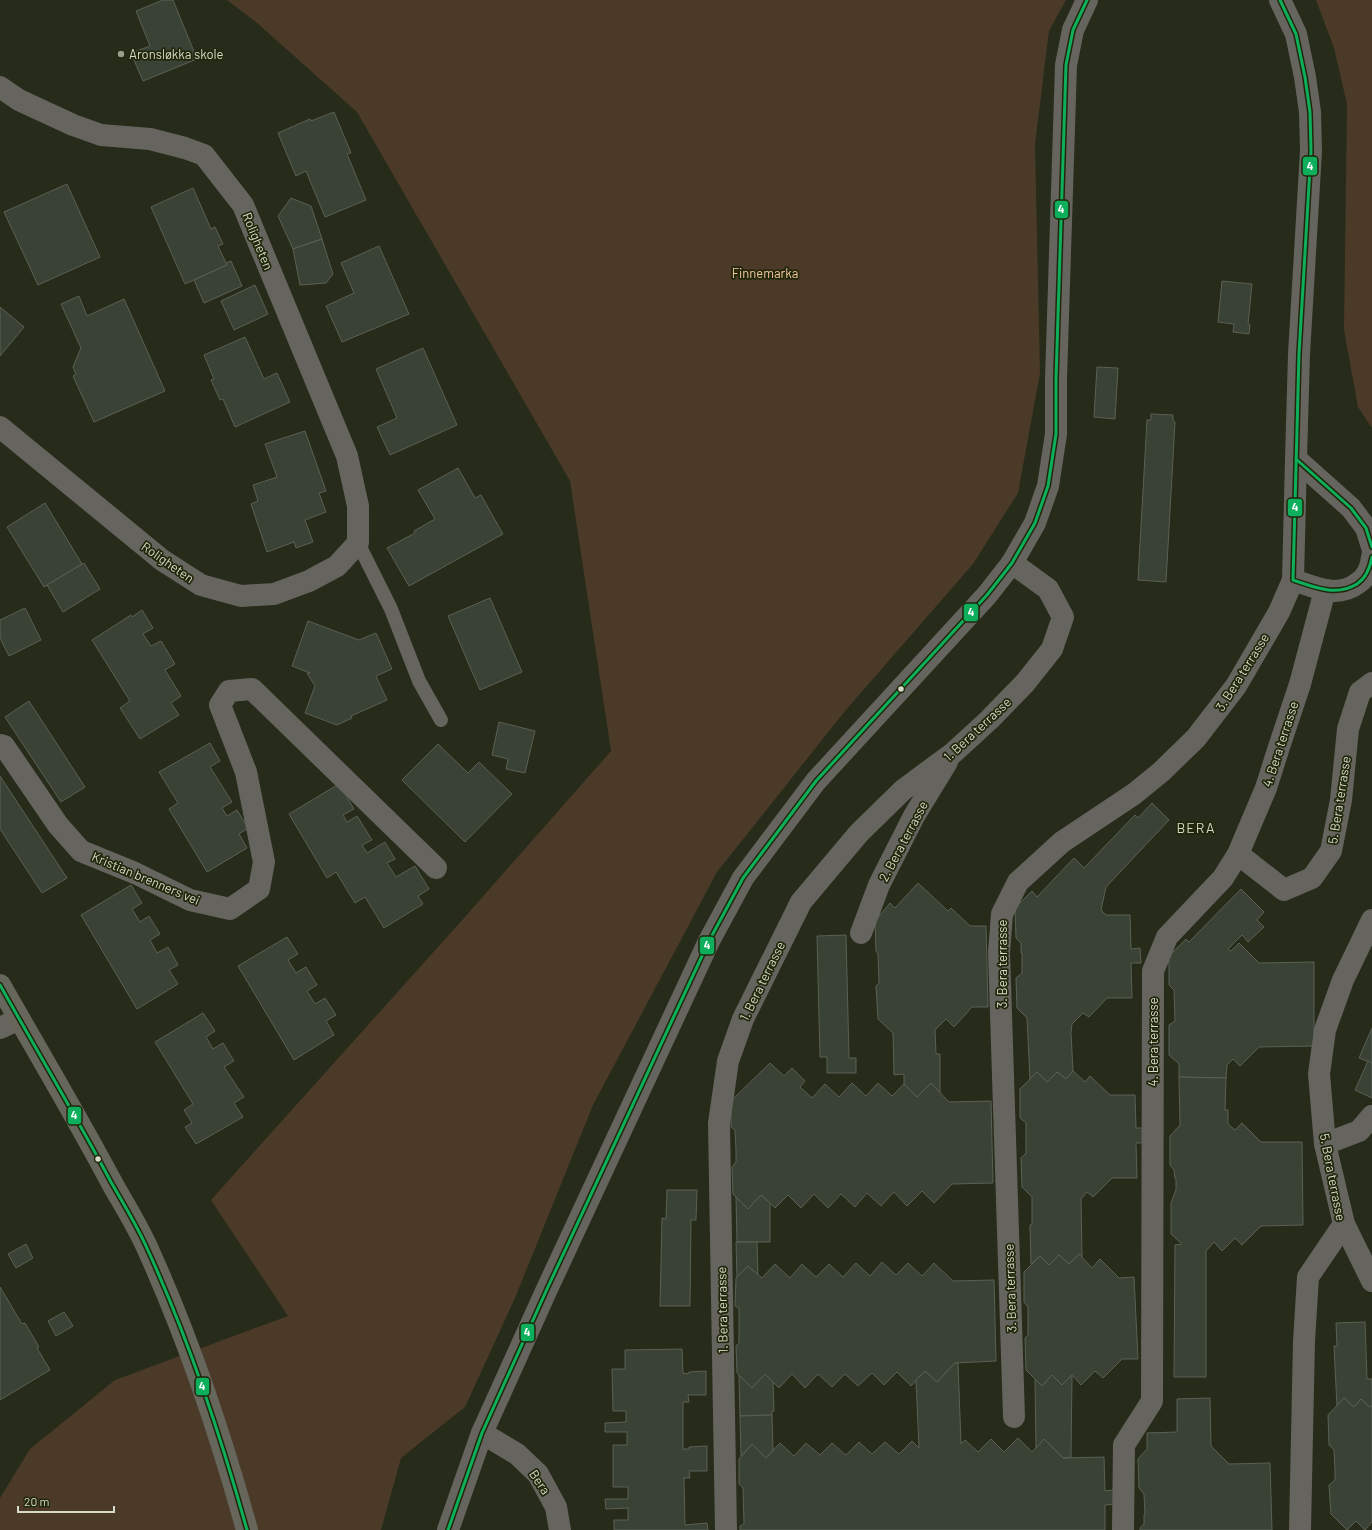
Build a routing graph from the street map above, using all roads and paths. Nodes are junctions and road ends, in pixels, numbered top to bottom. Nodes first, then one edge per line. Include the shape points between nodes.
1 (1087, 0) edge
2 (1280, 0) edge
3 (0, 87) edge
4 (0, 427) edge
5 (1296, 459) junction
6 (358, 543) junction
7 (1372, 547) edge
8 (1372, 557) edge
9 (1012, 563) junction
10 (1293, 580) junction
11 (1325, 590) junction
12 (1372, 684) edge
13 (441, 720) dead end
14 (0, 745) edge
15 (953, 753) junction
16 (1238, 854) junction
17 (436, 868) dead end
18 (1372, 920) edge
19 (861, 933) dead end
20 (0, 985) edge
21 (19, 1019) junction
22 (0, 1028) edge
23 (1372, 1116) edge
24 (1325, 1144) junction
25 (1344, 1224) junction
26 (1372, 1281) edge
27 (1014, 1417) dead end
28 (482, 1433) junction
29 (247, 1530) edge
30 (448, 1530) edge
31 (560, 1530) edge
32 (726, 1530) edge
33 (1123, 1530) edge
34 (1300, 1530) edge

1 - 9 street via 1073,30 1066,65 1056,434 1048,486 1035,523
2 - 5 street via 1296,34 1310,112 1311,151 1299,354
3 - 6 street, Roligheten via 19,100 72,125 101,135 150,139 204,155 238,198 347,456 358,506
4 - 6 street, Roligheten via 162,560 201,585 241,596 274,594 309,581 338,566
5 - 7 street via 1351,508 1366,528
5 - 10 street
6 - 13 lane, Roligheten via 391,609 419,681
8 - 11 street via 1371,567 1362,581 1350,589 1338,592
9 - 15 street, 1. Bera terrasse via 1048,589 1063,617 1052,649 1025,683
9 - 28 street via 987,595 816,781 743,878 709,941
10 - 11 street
10 - 27 street, 3. Bera terrasse via 1279,612 1236,686 1196,738 1134,794 1057,847 1018,882 1002,914 999,952
11 - 16 street, 4. Bera terrasse via 1300,684 1266,788
12 - 16 street, 5. Bera terrasse via 1360,692 1348,729 1341,800 1331,851 1312,878 1284,890
14 - 17 street, Kristian brenners vei via 4,746 58,825 81,851 135,873 190,900 230,909 259,889 264,862 246,772 220,705 229,691 252,689
15 - 19 street, 2. Bera terrasse via 914,816 883,878
15 - 32 street, 1. Bera terrasse via 903,790 859,833 801,902 743,1019 728,1061 719,1123
16 - 33 street, 4. Bera terrasse via 1223,878 1167,937 1153,970 1152,1401 1124,1445
18 - 24 street, 5. Bera terrasse via 1343,980 1325,1030 1319,1074
20 - 21 main road
21 - 22 street
21 - 29 main road via 87,1136 150,1253 185,1339 225,1455
23 - 24 street via 1358,1131
24 - 25 street, 5. Bera terrasse
25 - 26 street
25 - 34 street, 5. Bera terrasse via 1308,1278
28 - 30 street
28 - 31 street, Bera via 517,1454 538,1474 556,1507

